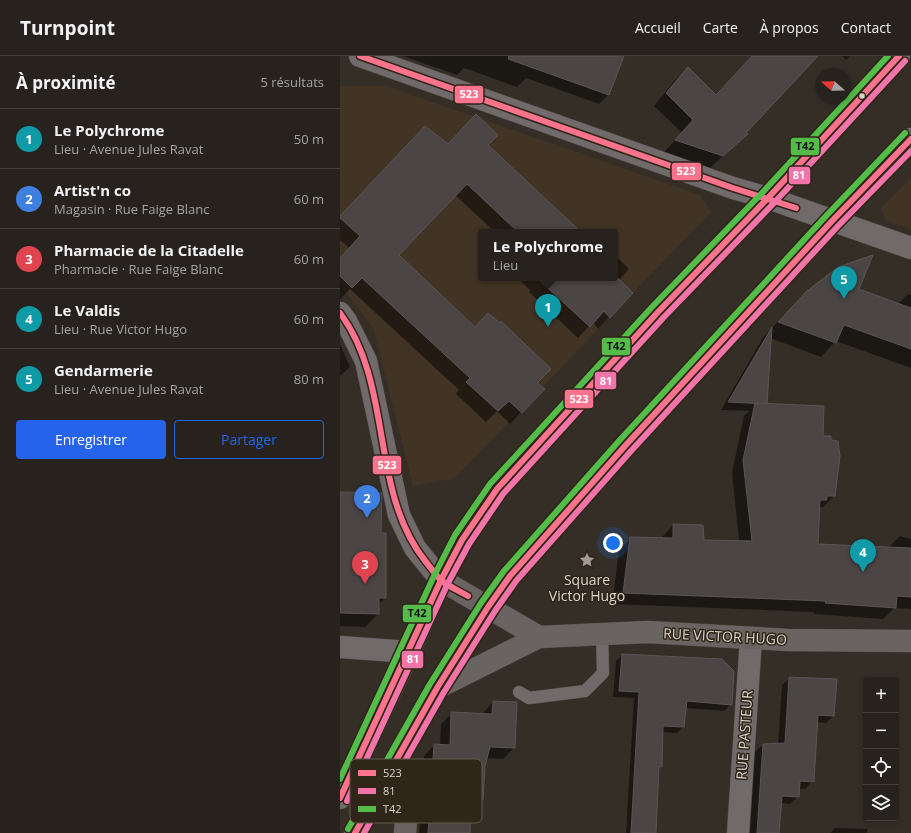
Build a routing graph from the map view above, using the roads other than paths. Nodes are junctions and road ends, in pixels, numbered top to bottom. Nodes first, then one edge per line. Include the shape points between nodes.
1 (360, 56) edge
2 (900, 56) edge
3 (911, 139) edge
4 (768, 198) junction
5 (832, 221) junction
6 (911, 248) edge
7 (340, 313) edge
8 (441, 580) junction
9 (488, 607) junction
10 (602, 633) junction
11 (540, 637) junction
12 (751, 638) junction
13 (911, 641) edge
14 (340, 647) edge
15 (410, 652) junction
16 (438, 688) junction
17 (519, 692) dead end
18 (358, 759) edge
19 (396, 759) edge
20 (350, 776) edge
21 (340, 798) edge
22 (360, 823) edge
23 (406, 823) edge
24 (355, 833) edge
25 (405, 833) edge
26 (738, 833) edge

1 - 4 street via 733,188
2 - 4 main road
3 - 5 main road
4 - 5 street
4 - 8 main road via 658,312 497,489 462,540
5 - 6 street
5 - 9 main road via 625,446 510,576
7 - 8 street via 366,361 399,515 416,548
8 - 9 main road
8 - 15 main road
9 - 11 main road
9 - 16 main road
10 - 11 main road, RUE VICTOR HUGO
10 - 12 main road, RUE VICTOR HUGO via 648,632
10 - 17 lane via 603,673 585,691 529,698
11 - 16 main road, RUE VICTOR HUGO
12 - 13 main road, RUE VICTOR HUGO
12 - 26 street, RUE PASTEUR
14 - 15 street
15 - 18 main road
16 - 19 main road
20 - 21 main road
22 - 24 main road
23 - 25 main road

